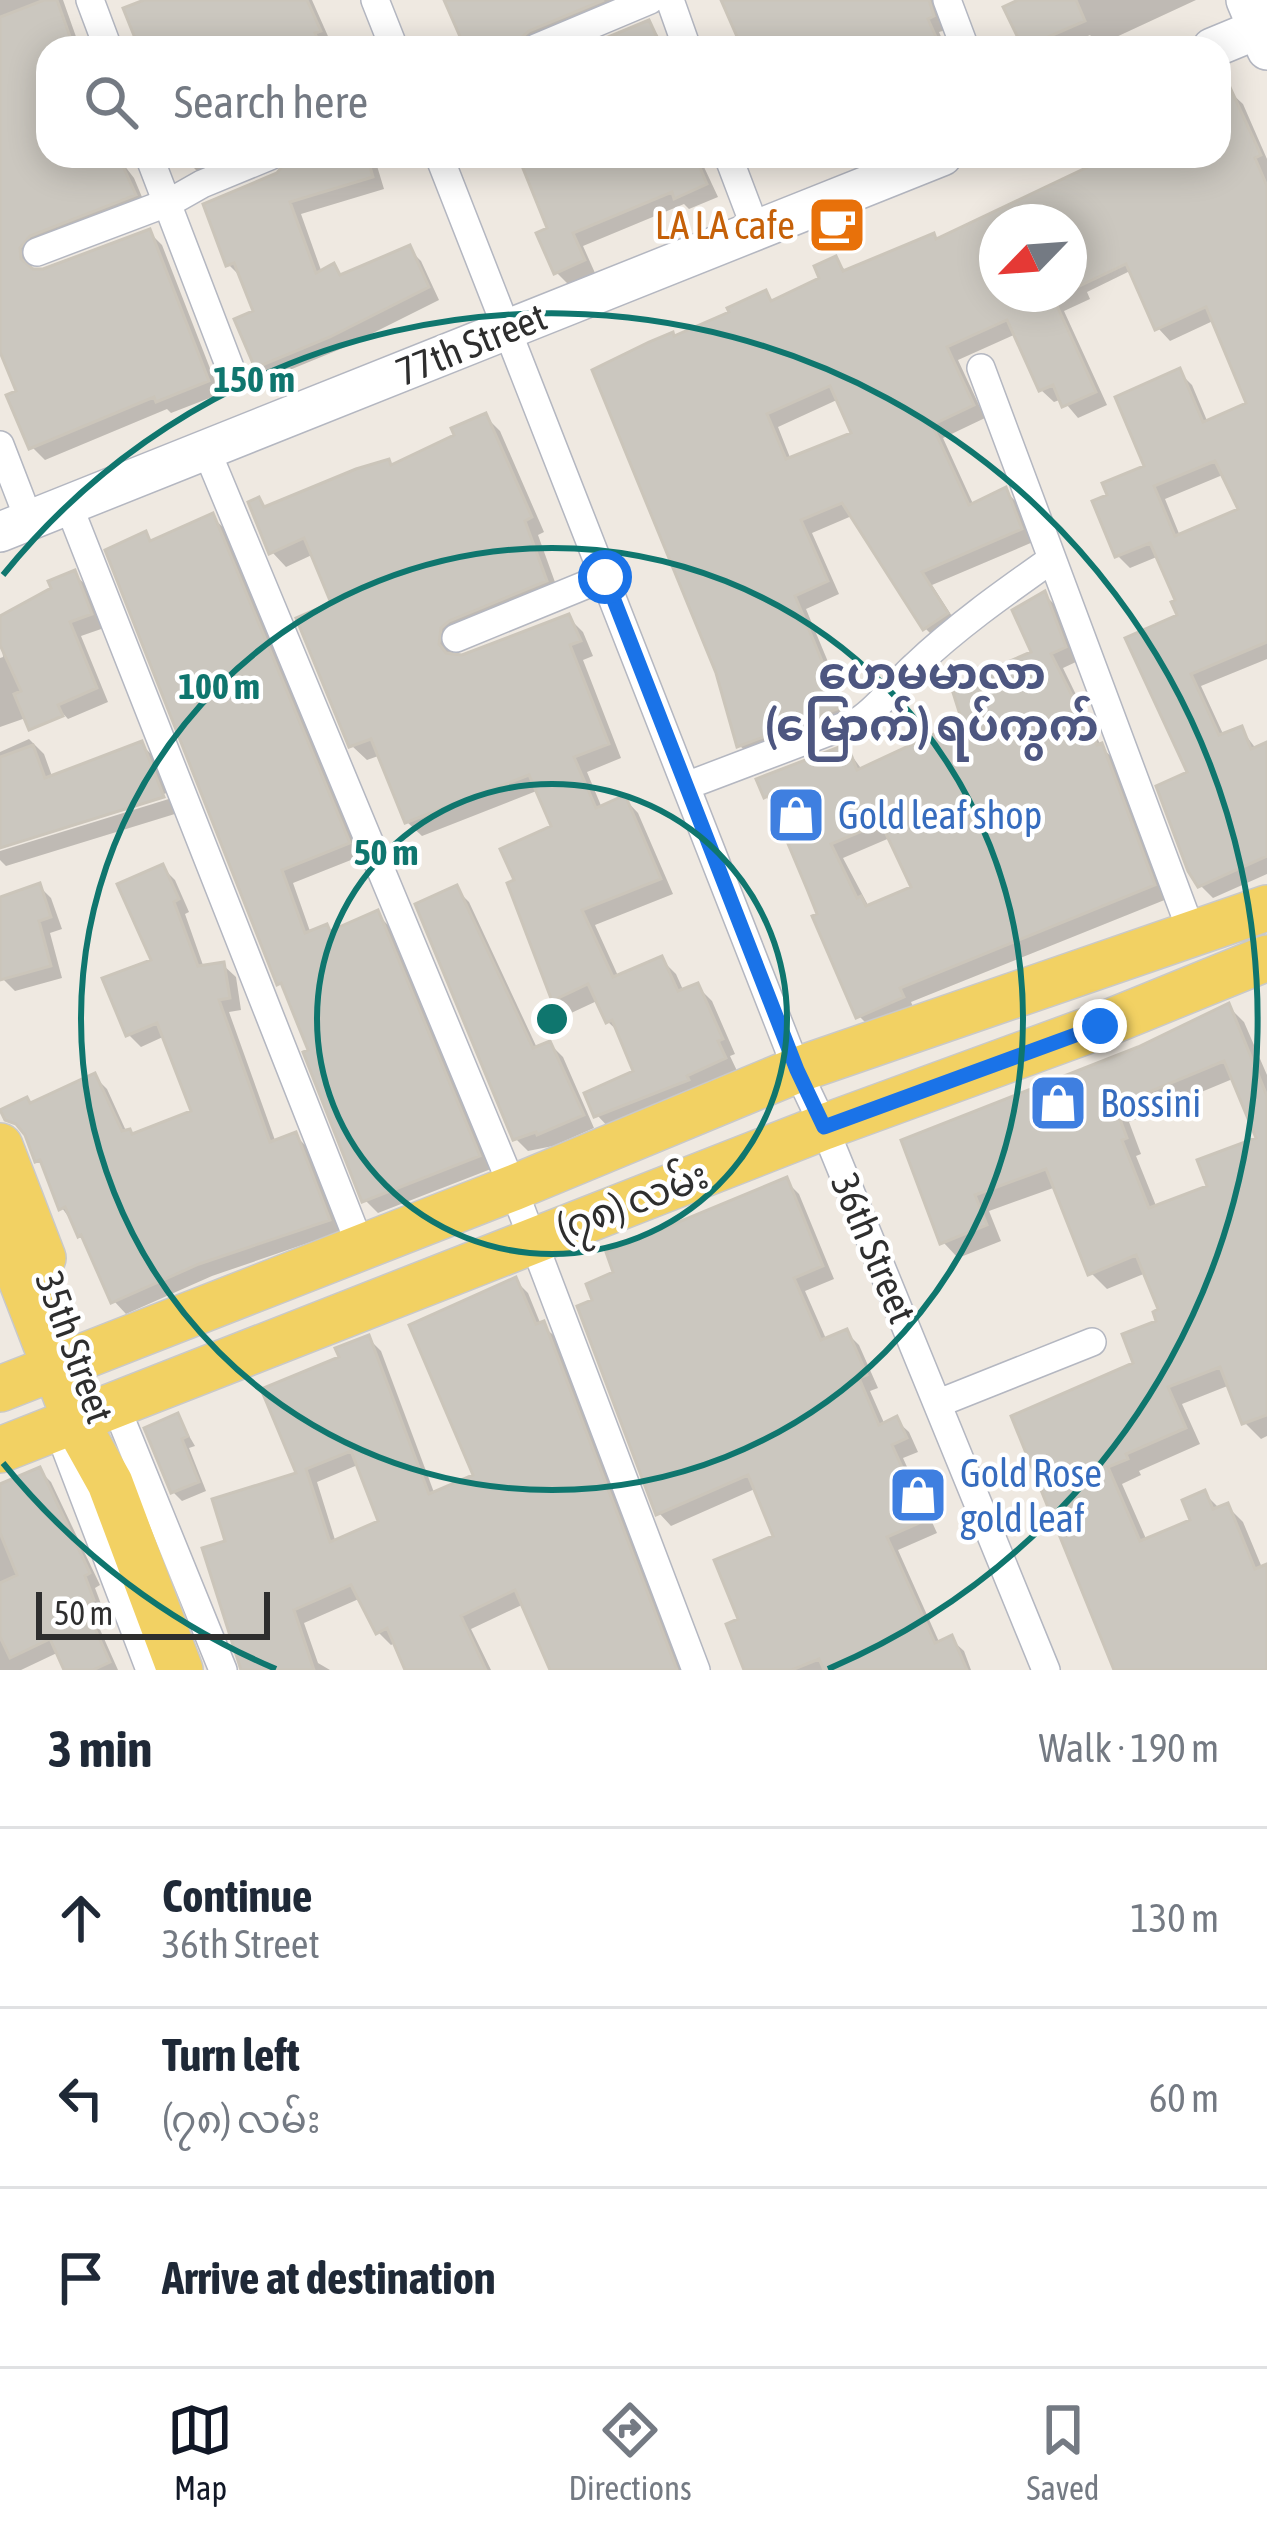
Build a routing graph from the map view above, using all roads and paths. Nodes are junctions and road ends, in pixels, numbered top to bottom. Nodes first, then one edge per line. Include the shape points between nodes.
1 (90, 0) edge
2 (375, 0) edge
3 (650, 0) edge
4 (670, 0) edge
5 (947, 0) edge
6 (1260, 26) edge
7 (104, 36) edge
8 (389, 36) edge
9 (564, 36) edge
10 (683, 36) edge
11 (960, 36) edge
12 (1231, 39) edge
13 (154, 168) edge
14 (244, 168) edge
15 (444, 168) edge
16 (733, 168) edge
17 (912, 168) edge
18 (167, 203) junction
19 (756, 230) junction
20 (38, 252) dead end
21 (509, 328) junction
22 (981, 368) dead end
23 (234, 378) dead end
24 (0, 446) edge
25 (206, 449) junction
26 (68, 504) junction
27 (14, 526) edge
28 (1052, 559) junction
29 (605, 577) junction
30 (456, 638) dead end
31 (686, 786) junction
32 (1267, 908) edge
33 (1193, 936) junction
34 (1267, 958) edge
35 (797, 1070) junction
36 (824, 1127) junction
37 (0, 1146) edge
38 (513, 1189) junction
39 (0, 1225) edge
40 (532, 1240) junction
41 (360, 1245) junction
42 (1093, 1342) dead end
43 (68, 1362) junction
44 (0, 1389) edge
45 (939, 1403) junction
46 (87, 1417) junction
47 (0, 1450) edge
48 (150, 1670) edge
49 (180, 1670) edge
50 (223, 1670) edge
51 (696, 1670) edge
52 (1046, 1670) edge

1 - 7 street
2 - 8 street
3 - 9 street
4 - 10 street
5 - 11 street
6 - 12 street
13 - 18 street
14 - 18 street
15 - 21 street, 36th Street
16 - 19 street
17 - 19 street, 77th Street
18 - 20 street
18 - 23 street
19 - 21 street, 77th Street
21 - 25 street, 77th Street
21 - 29 street, 36th Street
22 - 28 street
24 - 27 street
25 - 26 street, 77th Street
25 - 38 street
26 - 27 street, 77th Street
26 - 41 street
28 - 31 street via 970,616 860,720
28 - 33 street
29 - 30 street
29 - 31 street, 36th Street
31 - 35 street, 36th Street
32 - 33 main road, (၇၈) လမ်း
33 - 35 main road, (၇၈) လမ်း
34 - 36 main road, (၇၈) လမ်း
35 - 36 street, 36th Street
35 - 38 main road, (၇၈) လမ်း
36 - 40 main road, (၇၈) လမ်း
36 - 45 street, 36th Street
37 - 43 main road, 35th Street
38 - 40 street
38 - 41 main road, (၇၈) လမ်း
39 - 43 main road, 35th Street
40 - 46 main road, (၇၈) လမ်း
40 - 51 street
41 - 43 main road, (၇၈) လမ်း
42 - 45 street
43 - 44 main road, (၇၈) လမ်း
43 - 46 main road, 35th Street
45 - 52 street, 36th Street
46 - 47 main road, (၇၈) လမ်း
46 - 48 street
46 - 49 main road, 35th Street
46 - 50 street

